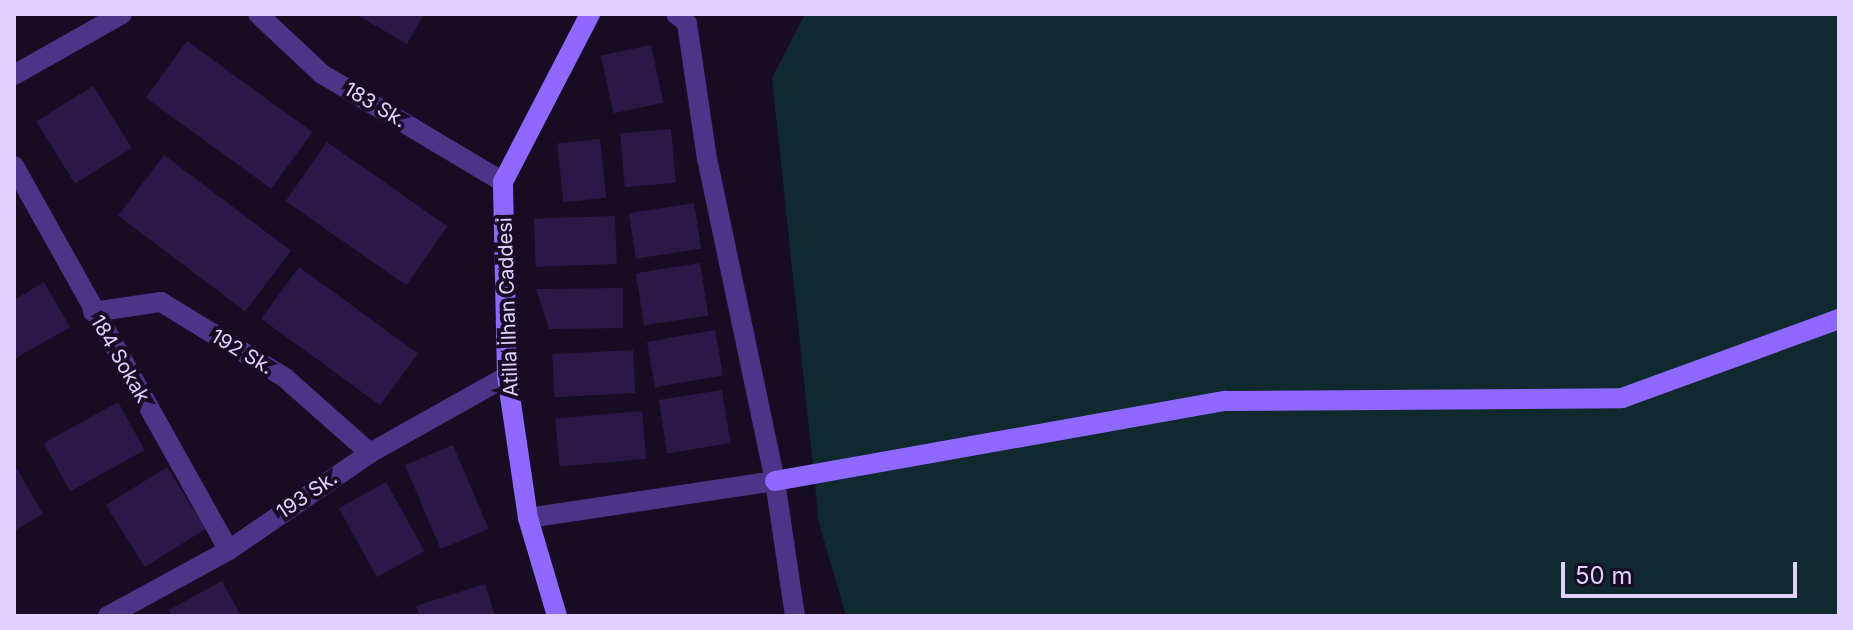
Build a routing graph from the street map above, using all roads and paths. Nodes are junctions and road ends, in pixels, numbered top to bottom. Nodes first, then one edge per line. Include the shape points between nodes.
1 (122, 14) edge
2 (590, 14) edge
3 (676, 14) edge
4 (265, 17) edge
5 (14, 75) edge
6 (14, 166) edge
7 (503, 182) junction
8 (93, 312) junction
9 (1839, 319) edge
10 (507, 376) junction
11 (370, 453) junction
12 (775, 481) junction
13 (528, 518) junction
14 (229, 550) junction
15 (108, 616) edge
16 (557, 616) edge
17 (795, 616) edge

1 - 5 street
2 - 7 street, Atilla İlhan Caddesi
3 - 12 street via 687,23 707,159
4 - 7 street, 183 Sk. via 322,74
6 - 8 street, 184 Sokak
7 - 10 street, Atilla İlhan Caddesi
8 - 11 street, 192 Sk. via 161,302 284,377
8 - 14 street, 184 Sokak
9 - 12 street via 1622,398 1226,401
10 - 11 street, 193 Sk.
10 - 13 street, Atilla İlhan Caddesi
11 - 14 street, 193 Sk.
12 - 13 street
12 - 17 street
13 - 16 street, Atilla İlhan Caddesi
14 - 15 street, 193 Sk.

